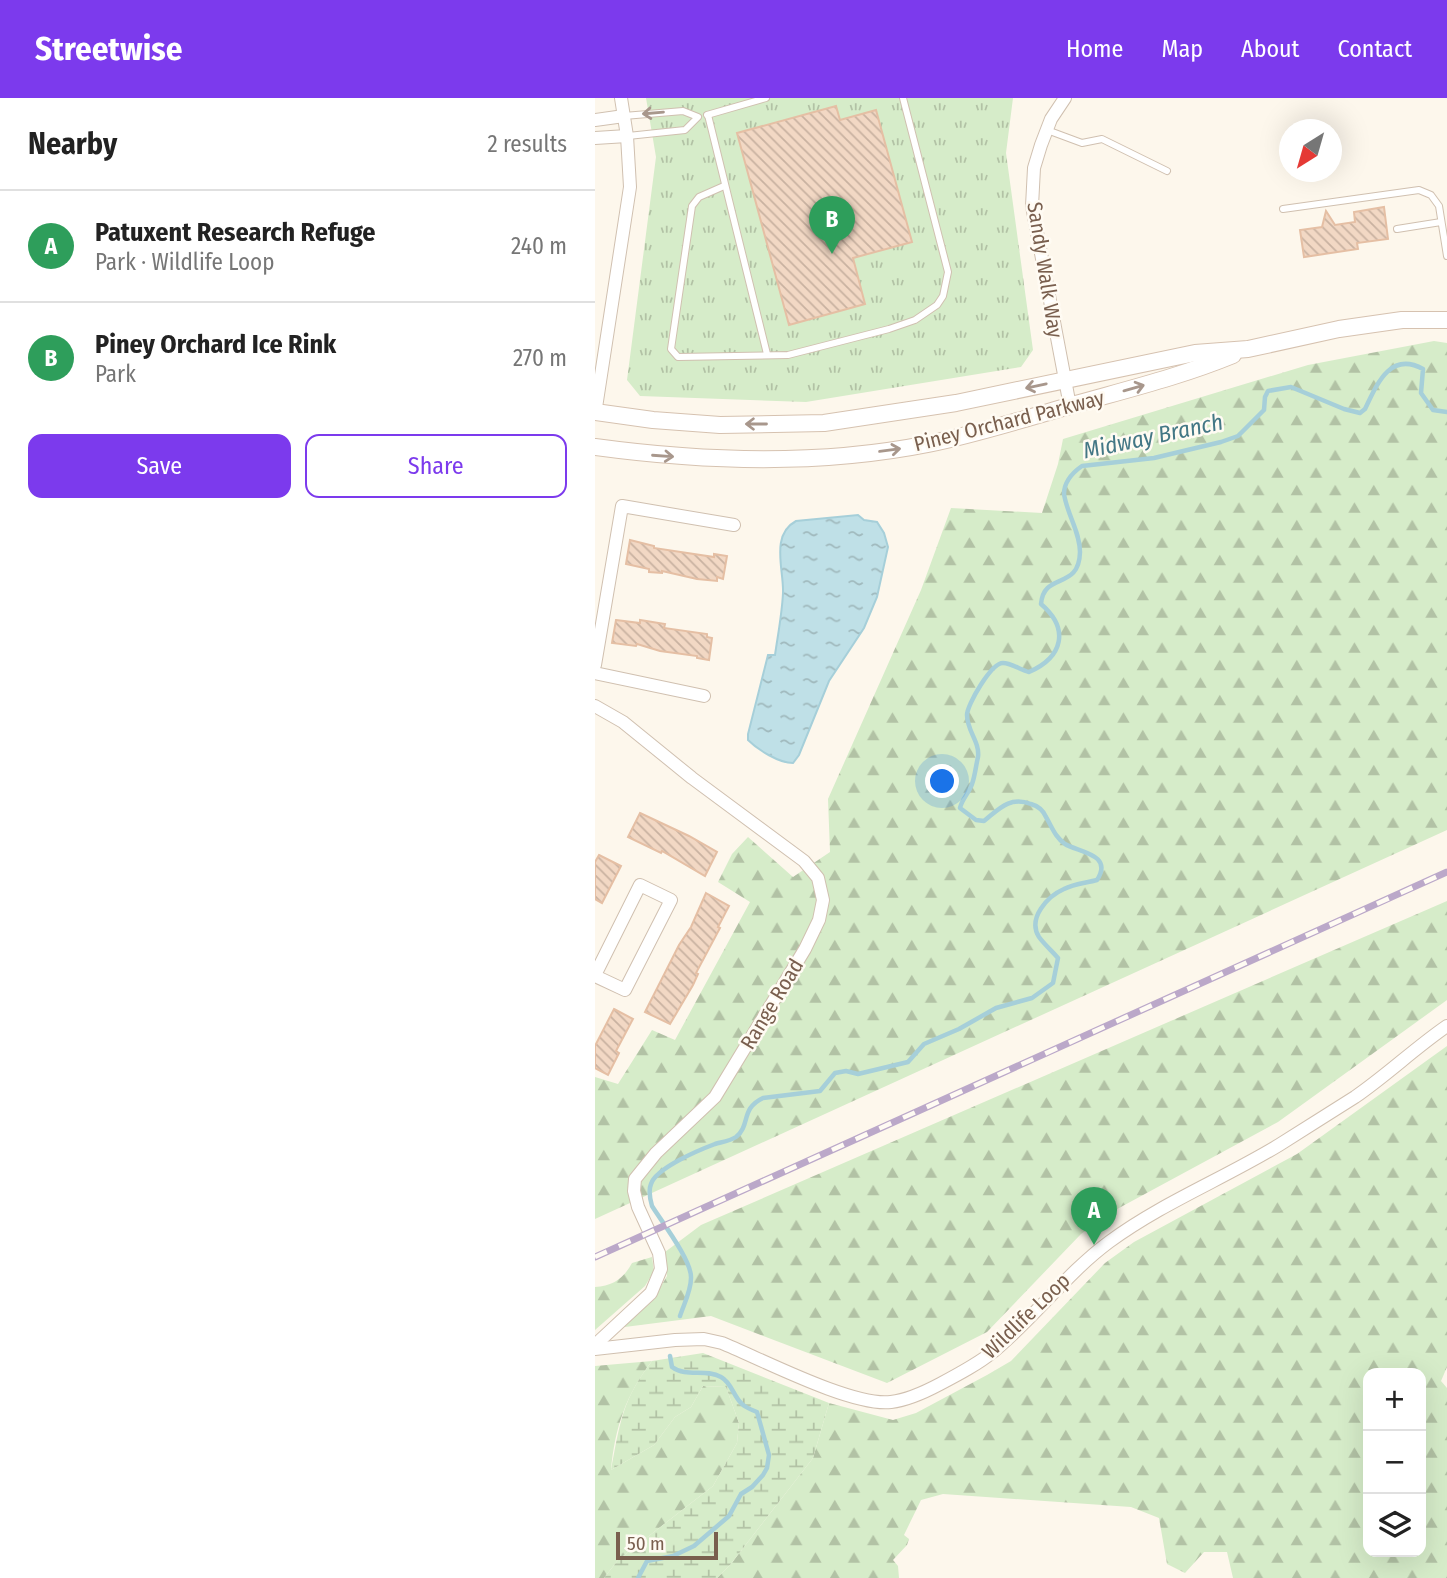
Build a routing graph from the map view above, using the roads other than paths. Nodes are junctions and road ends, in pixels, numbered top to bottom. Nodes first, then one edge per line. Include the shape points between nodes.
1 (621, 98) edge
2 (766, 98) edge
3 (902, 98) edge
4 (1065, 98) edge
5 (708, 115) junction
6 (624, 116) junction
7 (698, 117) junction
8 (595, 120) edge
9 (1047, 130) junction
10 (627, 136) junction
11 (595, 138) edge
12 (1167, 171) dead end
13 (724, 186) junction
14 (1283, 209) dead end
15 (1441, 222) junction
16 (1397, 229) dead end
17 (1447, 256) edge
18 (1447, 320) edge
19 (1248, 349) junction
20 (767, 354) junction
21 (1063, 380) junction
22 (1069, 406) junction
23 (595, 412) edge
24 (595, 447) edge
25 (734, 526) dead end
26 (601, 598) edge
27 (595, 665) edge
28 (595, 673) edge
29 (704, 696) dead end
30 (595, 706) edge
31 (595, 975) edge
32 (1447, 1026) edge
33 (595, 1347) edge

1 - 6 street
2 - 5 lane
3 - 20 lane via 948,272 943,296 927,314 889,329 788,355
4 - 9 street, Sandy Walk Way
5 - 7 lane
5 - 13 lane
7 -> 6 lane via 683,111
6 - 8 street
6 - 10 street
7 - 10 lane via 685,130
9 - 12 lane via 1082,143 1102,139
9 - 21 street, Sandy Walk Way via 1034,168 1032,206
10 - 11 street
10 - 23 street via 630,187
13 - 20 lane
13 - 20 lane via 699,197 692,206 671,349 678,357
14 - 15 lane via 1419,190 1431,195 1439,206
15 - 16 lane
15 - 17 lane
18 - 19 street, Piney Orchard Parkway via 1339,328
19 - 21 street, Piney Orchard Parkway via 1195,353
22 -> 19 street, Piney Orchard Parkway via 1196,370
21 - 22 street, Sandy Walk Way
21 -> 23 street, Piney Orchard Parkway via 944,405 824,423 720,425
24 -> 22 street, Piney Orchard Parkway via 715,460 867,453 988,430
25 - 26 street via 622,506
26 - 27 street
28 - 29 street
30 - 33 street, Range Road via 623,722 804,861 818,878 823,900 805,949 715,1097 635,1179 633,1191 659,1253 661,1269 651,1293
31 - 31 street via 640,885 671,900 625,990
32 - 33 street, Wildlife Loop via 1356,1096 1108,1243 1068,1276 993,1352 924,1392 891,1402 869,1402 703,1339

